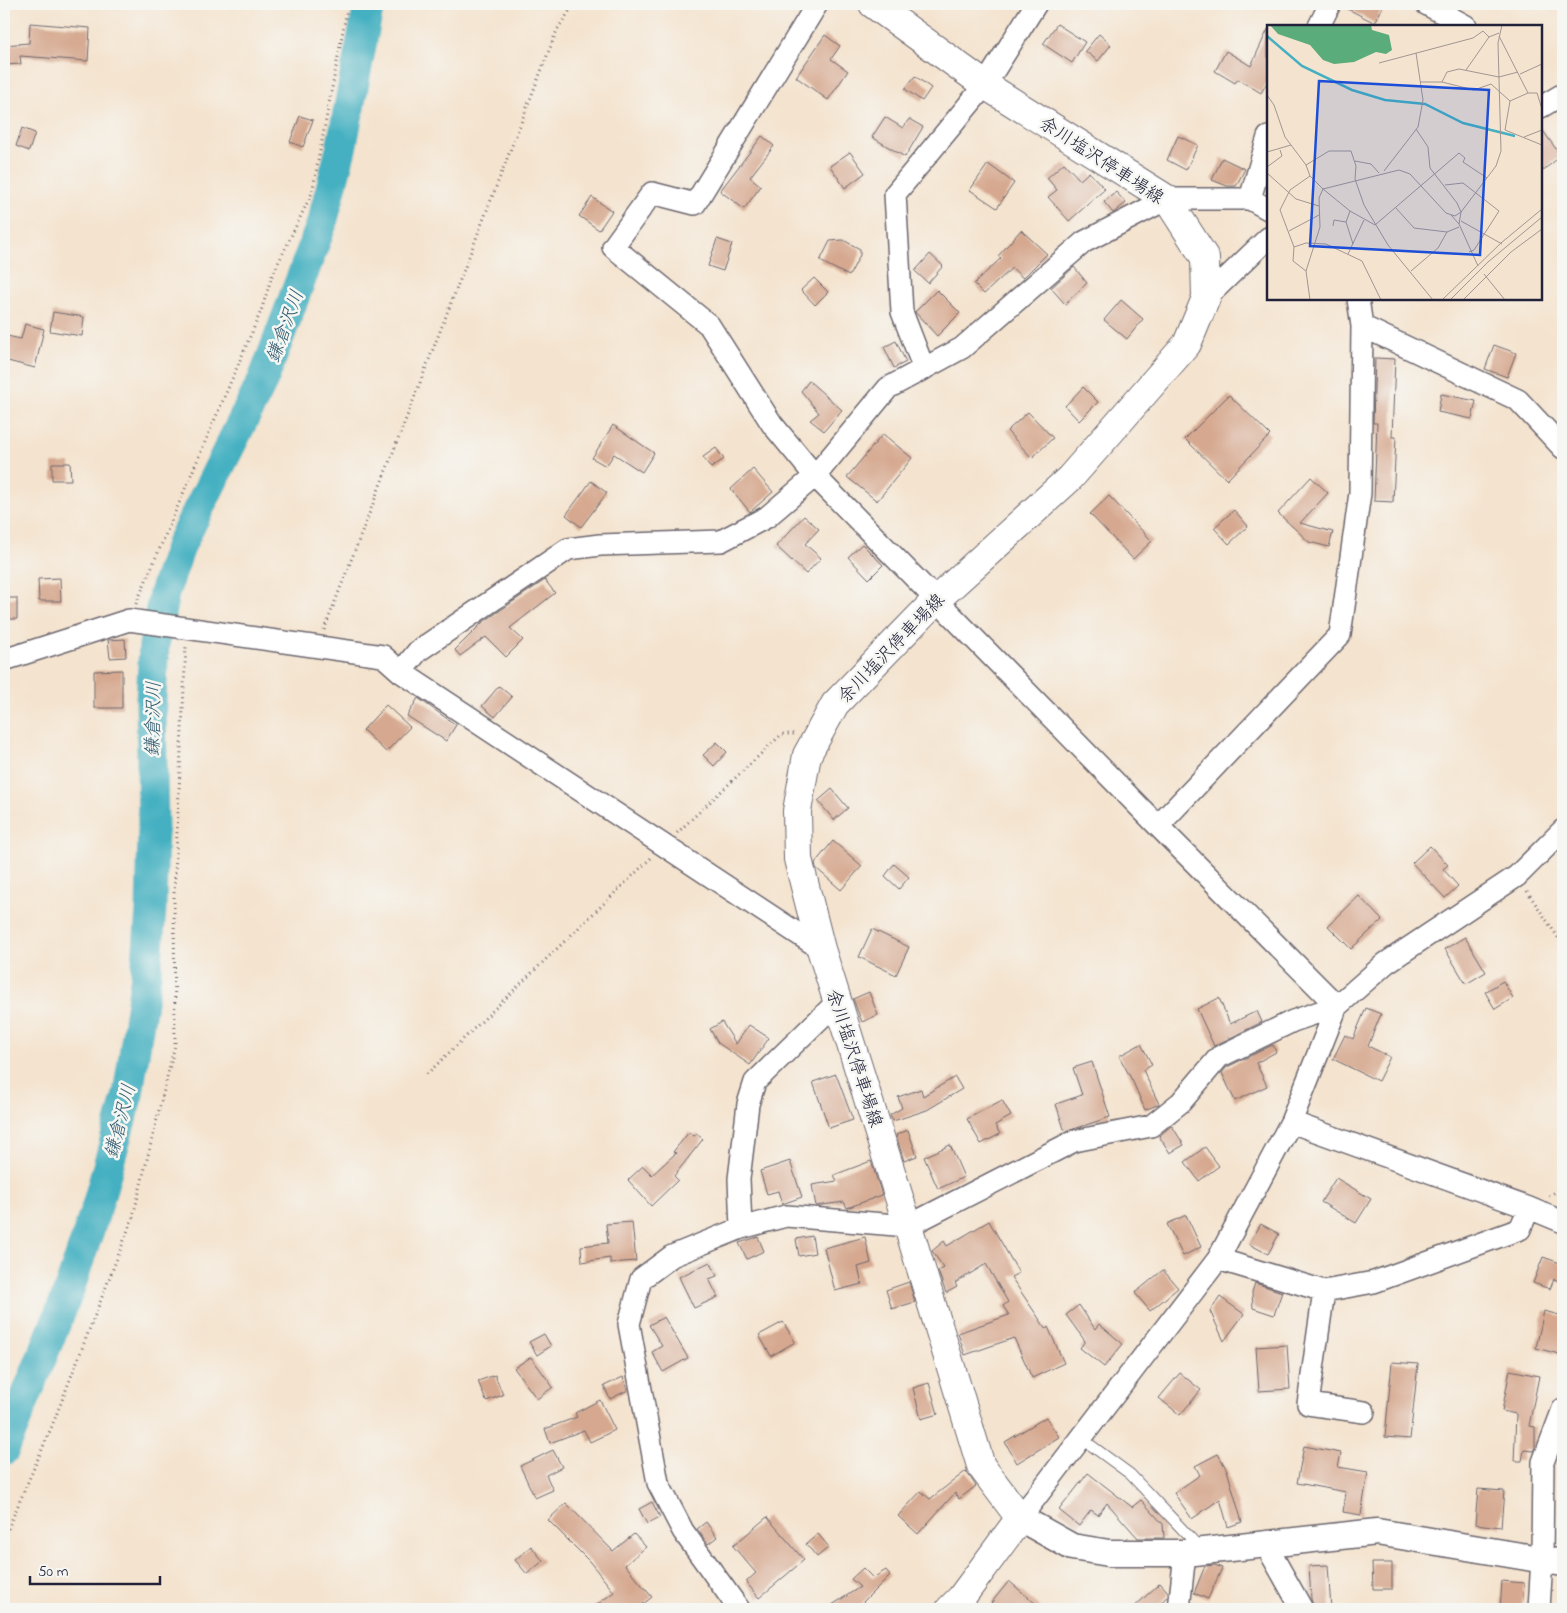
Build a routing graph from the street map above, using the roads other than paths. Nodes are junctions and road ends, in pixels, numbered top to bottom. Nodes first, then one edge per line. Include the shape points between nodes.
1 (817, 4) edge
2 (873, 4) edge
3 (1036, 4) edge
4 (1330, 4) edge
5 (1426, 4) edge
6 (1320, 25) edge
7 (1464, 25) edge
8 (985, 85) junction
9 (1267, 144) edge
10 (1167, 199) junction
11 (1259, 204) edge
12 (1267, 239) edge
13 (1206, 298) junction
14 (1358, 300) edge
15 (1362, 326) junction
16 (924, 368) junction
17 (1563, 448) edge
18 (815, 476) junction
19 (936, 600) junction
20 (4, 660) edge
21 (401, 672) junction
22 (1158, 826) junction
23 (1563, 830) edge
24 (821, 949) junction
25 (837, 1002) junction
26 (1337, 1006) junction
27 (1291, 1122) junction
28 (1529, 1208) junction
29 (1563, 1222) edge
30 (908, 1226) junction
31 (742, 1228) junction
32 (1218, 1259) junction
33 (1324, 1290) junction
34 (1563, 1408) edge
35 (1364, 1412) dead end
36 (1081, 1438) junction
37 (1020, 1518) junction
38 (1266, 1545) junction
39 (1194, 1552) junction
40 (1552, 1561) edge
41 (739, 1609) edge
42 (950, 1609) edge
43 (1179, 1609) edge
44 (1302, 1609) edge
45 (1539, 1609) edge

1 - 18 street via 695,204 652,193 613,247 709,325 772,424
2 - 8 main road, 余川塩沢停車場線
3 - 8 street
4 - 6 street
5 - 7 street
8 - 10 main road, 余川塩沢停車場線
8 - 16 street via 895,194 902,312
9 - 11 street
10 - 11 street
10 - 13 main road, 余川塩沢停車場線 via 1205,258
10 - 16 street via 1084,242 962,348
12 - 13 street
13 - 19 main road, 余川塩沢停車場線 via 1187,344 1070,478
14 - 15 street
15 - 17 street via 1518,400
15 - 22 street via 1360,493 1340,635
16 - 18 street via 888,388
18 - 19 street
18 - 21 street via 767,517 720,541 568,549 418,651
19 - 22 street
19 - 24 main road, 余川塩沢停車場線 via 835,704 807,755 797,811 798,859
20 - 21 street via 129,620 383,656
21 - 24 street
22 - 26 street
23 - 26 street via 1517,876 1386,963
24 - 25 main road, 余川塩沢停車場線
25 - 30 main road, 余川塩沢停車場線
25 - 31 street via 755,1082 748,1104 739,1179
26 - 27 street
26 - 30 street via 1294,1021 1219,1057 1181,1102 1151,1126 1074,1141
27 - 28 street
27 - 32 street
28 - 29 street
28 - 33 street via 1520,1229 1374,1282
30 - 31 street via 786,1216
30 - 37 main road, 余川塩沢停車場線 via 981,1466
31 - 41 street via 672,1256 642,1279 629,1324 658,1483 683,1530
32 - 33 street
32 - 36 street
33 - 35 street via 1308,1404
34 - 40 street via 1543,1462
36 - 37 street
36 - 39 lane via 1130,1474
37 - 39 street via 1072,1547 1109,1553
37 - 42 main road
38 - 39 street
38 - 40 street via 1377,1532
38 - 44 street
39 - 43 street
40 - 45 street

